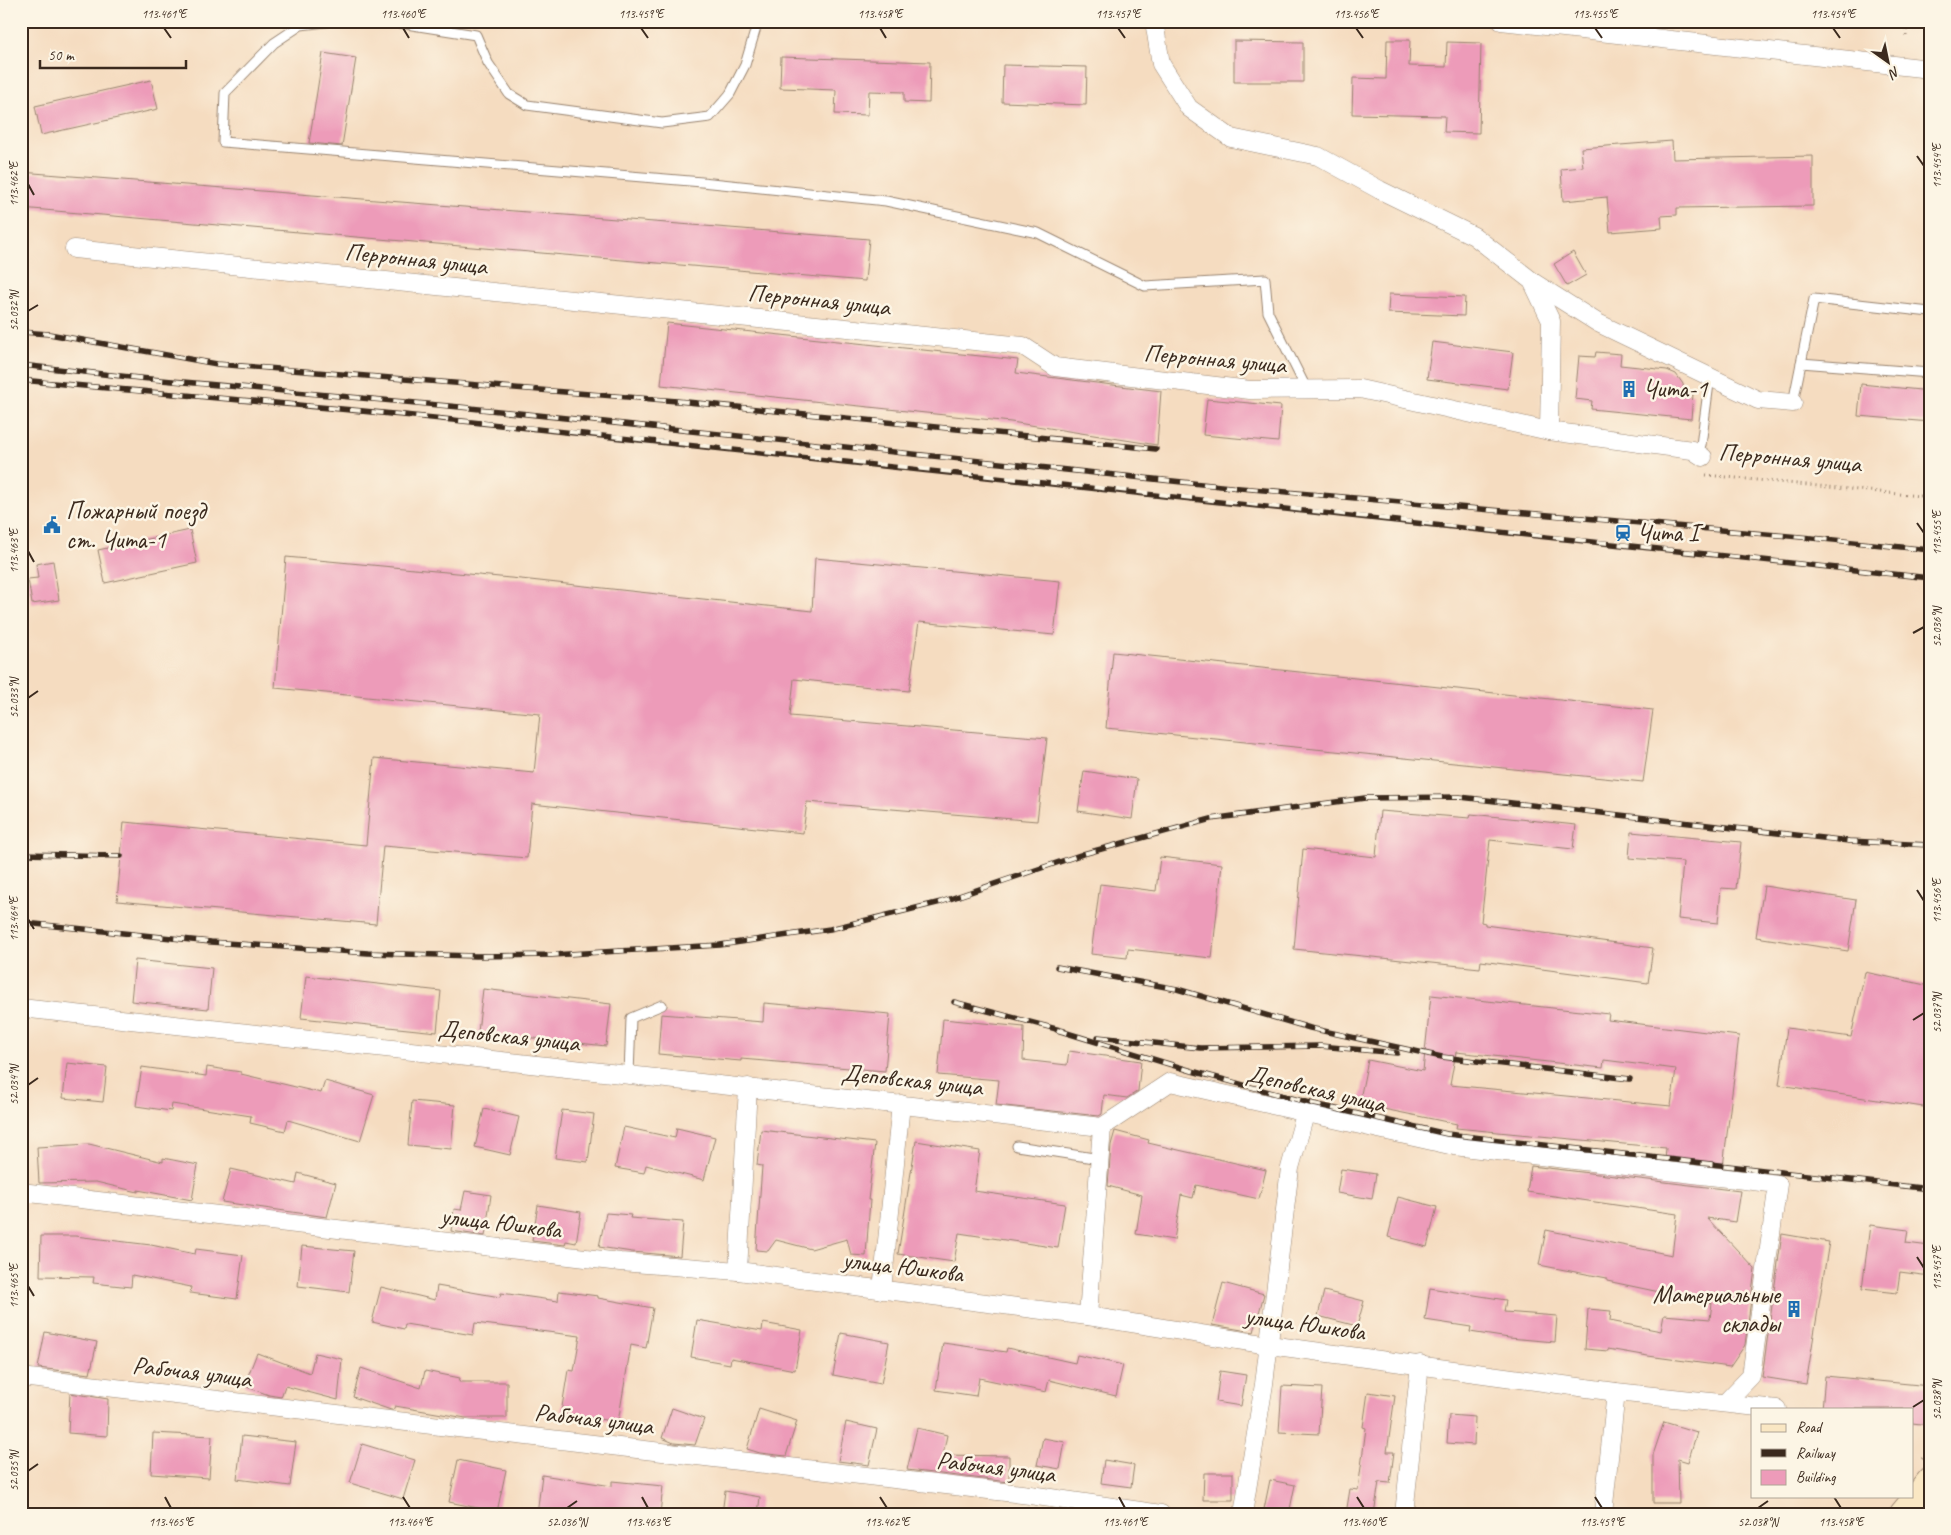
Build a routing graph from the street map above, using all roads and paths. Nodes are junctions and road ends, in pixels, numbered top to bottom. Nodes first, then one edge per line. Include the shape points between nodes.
1 (334, 21) edge
2 (387, 21) edge
3 (758, 21) edge
4 (1154, 21) edge
5 (1501, 21) edge
6 (1907, 21) edge
7 (1906, 36) dead end
8 (1930, 69) edge
9 (74, 249) dead end
10 (1532, 281) junction
11 (1930, 312) edge
12 (1801, 363) junction
13 (1930, 373) edge
14 (1710, 376) junction
15 (1307, 390) junction
16 (1792, 403) joint
17 (1549, 431) junction
18 (1697, 453) junction
19 (1930, 497) edge
20 (662, 1005) dead end
21 (21, 1008) edge
22 (629, 1074) junction
23 (748, 1087) junction
24 (901, 1104) junction
25 (1306, 1111) junction
26 (1102, 1127) junction
27 (1017, 1146) dead end
28 (1100, 1159) junction
29 (21, 1192) edge
30 (738, 1271) junction
31 (882, 1290) junction
32 (1088, 1316) junction
33 (1269, 1345) junction
34 (1420, 1364) junction
35 (21, 1377) edge
36 (1616, 1392) junction
37 (1725, 1403) junction
38 (1768, 1408) edge
39 (1930, 1480) edge
40 (1161, 1514) edge
41 (1243, 1514) edge
42 (1404, 1514) edge
43 (1604, 1514) edge
44 (1902, 1514) edge

1 - 15 lane via 301,26 281,38 224,93 223,142 702,182 886,201 1038,233 1145,286 1265,279 1268,312
2 - 3 lane via 476,35 488,63 509,94 527,105 662,123 710,116 730,94 745,65
4 - 10 street via 1161,64 1189,108 1231,138 1318,156 1474,236
5 - 8 street
6 - 7 path
9 - 15 street, Перронная улица via 1023,346 1055,367 1241,390
10 - 14 street via 1598,323
10 - 17 street via 1551,321
11 - 12 lane via 1814,299
12 - 13 lane
12 - 16 lane
14 - 16 street via 1758,400
14 - 18 lane via 1701,445
15 - 17 street, Перронная улица via 1360,389
17 - 18 street, Перронная улица
18 - 19 path, Перронная улица via 1701,475
20 - 22 lane via 631,1018
21 - 22 street, Деповская улица
22 - 23 street, Деповская улица
23 - 24 street, Деповская улица
23 - 30 street
24 - 26 street, Деповская улица
24 - 31 street
25 - 26 street, Деповская улица via 1170,1082
25 - 33 street via 1290,1168
25 - 37 street, Деповская улица via 1454,1146 1778,1184 1751,1376
26 - 28 street
27 - 28 lane
28 - 32 street
29 - 30 street, улица Юшкова via 620,1262
30 - 31 street, улица Юшкова
31 - 32 street, улица Юшкова
32 - 33 street, улица Юшкова
33 - 34 street, улица Юшкова
33 - 41 street
34 - 36 street, улица Юшкова
34 - 42 street
35 - 40 street, Рабочая улица via 1030,1495
36 - 37 street, улица Юшкова
36 - 43 street
37 - 38 street, улица Юшкова
39 - 44 main road

